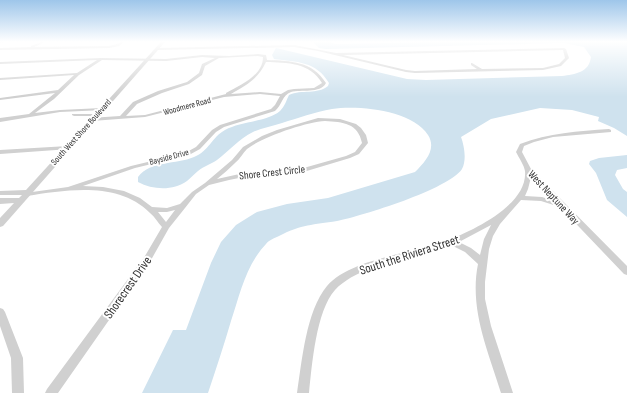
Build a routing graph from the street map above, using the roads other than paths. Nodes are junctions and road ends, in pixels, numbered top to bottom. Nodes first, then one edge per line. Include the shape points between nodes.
1 (68, 60) edge
2 (100, 60) edge
3 (146, 60) edge
4 (212, 60) edge
5 (266, 60) edge
6 (270, 60) edge
7 (363, 60) edge
8 (565, 60) edge
9 (0, 63) edge
10 (472, 64) dead end
11 (481, 70) junction
12 (78, 74) junction
13 (0, 79) edge
14 (58, 92) junction
15 (282, 95) junction
16 (224, 96) junction
17 (0, 99) edge
18 (102, 109) junction
19 (31, 114) junction
20 (94, 117) junction
21 (121, 118) junction
22 (0, 120) edge
23 (0, 124) edge
24 (609, 132) dead end
25 (68, 148) junction
26 (0, 152) edge
27 (528, 170) junction
28 (207, 184) junction
29 (71, 188) junction
30 (0, 193) edge
31 (26, 195) junction
32 (520, 198) junction
33 (0, 201) edge
34 (182, 206) junction
35 (562, 206) junction
36 (153, 209) junction
37 (500, 216) junction
38 (0, 224) edge
39 (166, 227) junction
40 (451, 242) junction
41 (482, 263) junction
42 (627, 272) edge
43 (0, 312) edge
44 (18, 393) edge
45 (51, 393) edge
46 (303, 393) edge
47 (507, 393) edge

1 - 9 street
2 - 12 street
3 - 18 street, South West Shore Boulevard
4 - 21 street via 203,65 201,74 188,83 135,103
5 - 16 street via 260,73 250,82
6 - 15 street via 310,67 324,83 316,89 293,90
7 - 11 street via 406,71
8 - 11 street via 553,67
10 - 11 street
12 - 13 street
12 - 14 street
14 - 17 street
14 - 19 street
15 - 16 street, Woodmere Road via 260,93
15 - 29 street, Bayside Drive via 278,106 273,110 222,126 198,148 187,154 133,167
16 - 21 street, Woodmere Road via 163,112
18 - 19 street
18 - 20 street, South West Shore Boulevard
19 - 22 street
20 - 21 street, Woodmere Road
20 - 23 street, Woodmere Road via 50,116
20 - 25 street, South West Shore Boulevard
24 - 27 street, West Neptune Way via 569,133 528,142 522,145 519,152
25 - 26 street
25 - 31 street, South West Shore Boulevard
27 - 32 street via 527,186
27 - 35 street, West Neptune Way
28 - 28 street, Shore Crest Circle via 228,178 300,171 318,166 357,153 365,143 365,138 356,126 336,120 318,120 302,124 252,143
28 - 34 street, Shorecrest Drive
29 - 31 street
29 - 36 street via 122,193
30 - 31 street
31 - 33 street
31 - 38 street, South West Shore Boulevard
32 - 35 street via 542,199
32 - 37 street
34 - 36 street via 167,210
34 - 39 street, Shorecrest Drive
35 - 42 street, West Neptune Way
36 - 39 street
37 - 40 street, South the Riviera Street via 474,233
37 - 41 street via 491,231
39 - 45 street, Shorecrest Drive via 148,258
40 - 41 street via 464,246
40 - 46 street, South the Riviera Street via 367,266 347,276 332,288 320,308
41 - 47 street via 480,287 483,314
43 - 44 street via 17,358

